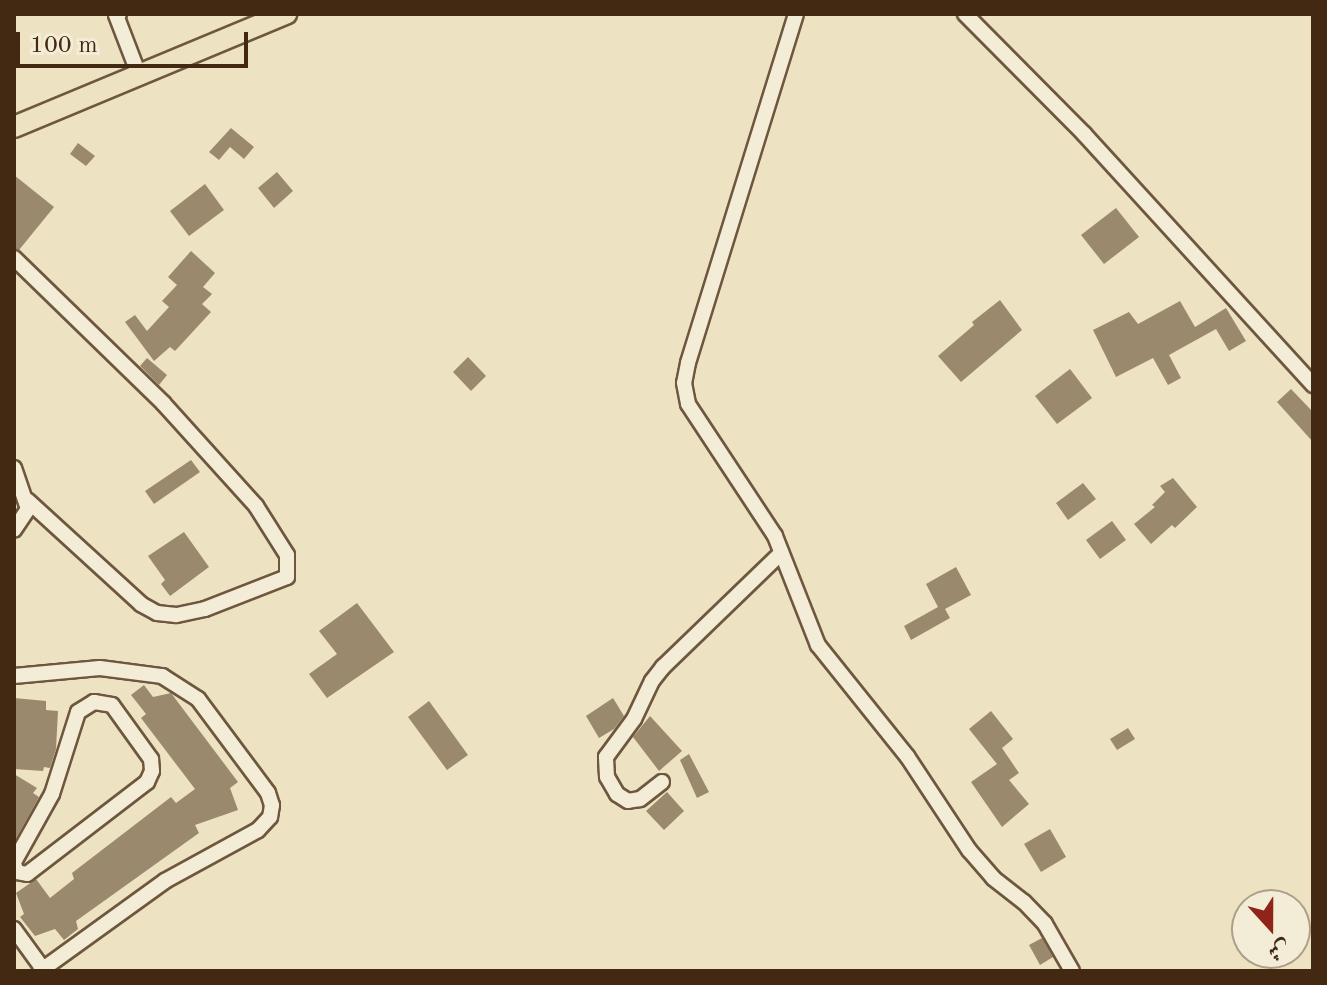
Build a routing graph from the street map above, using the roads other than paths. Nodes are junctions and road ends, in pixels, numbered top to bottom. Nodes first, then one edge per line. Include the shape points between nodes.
1 (119, 14) edge
2 (286, 14) edge
3 (796, 14) edge
4 (965, 14) edge
5 (139, 75) junction
6 (14, 127) edge
7 (14, 258) edge
8 (1313, 385) edge
9 (14, 468) edge
10 (27, 500) junction
11 (14, 530) edge
12 (781, 553) junction
13 (14, 676) edge
14 (662, 782) dead end
15 (15, 868) edge
16 (14, 929) edge
17 (42, 970) edge
18 (1072, 971) edge

1 - 5 street
2 - 5 main road
3 - 12 street via 684,383 692,413 758,506
4 - 8 street via 1084,134
5 - 6 main road
7 - 10 street via 163,403 256,506 287,555 287,577 205,609 157,613
9 - 10 street
10 - 11 street via 26,517
12 - 14 street via 663,667 606,757 607,777 628,801 640,799
12 - 18 street via 818,645 907,756 969,850 1045,924
13 - 17 street via 100,668 162,676 198,699 272,805 263,827 165,881
15 - 15 street via 52,794 78,712 94,702 112,705 148,754 151,777 32,871
16 - 17 street

